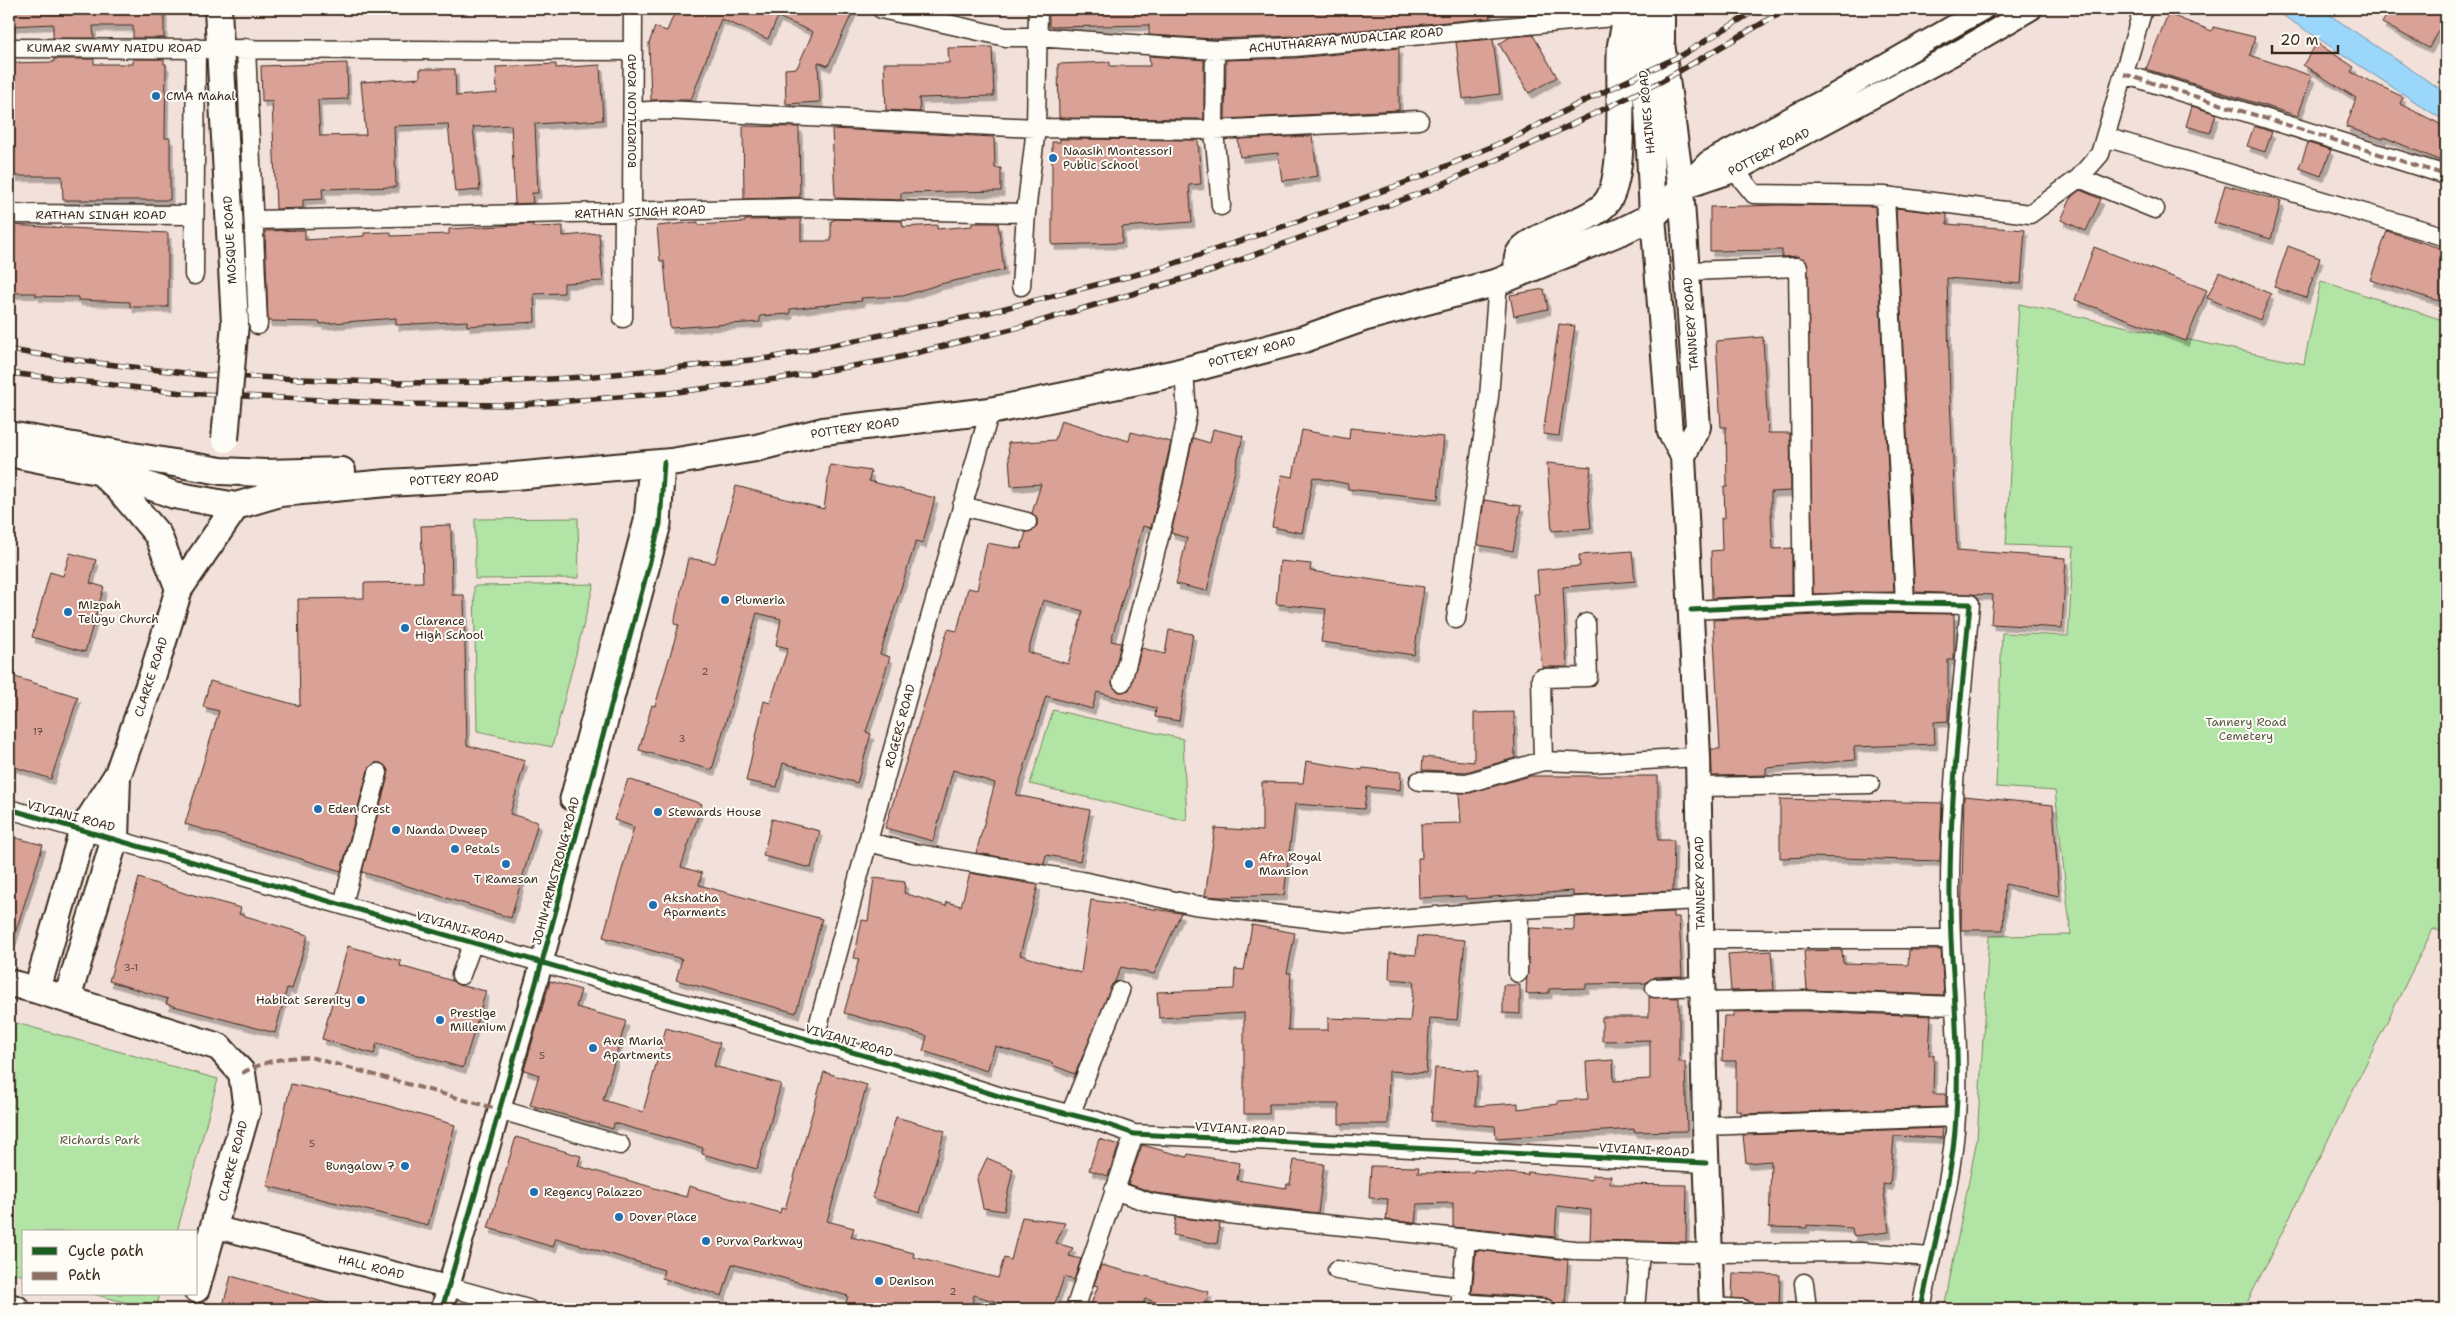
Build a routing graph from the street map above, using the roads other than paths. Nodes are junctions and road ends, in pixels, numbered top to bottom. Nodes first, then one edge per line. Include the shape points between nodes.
1 (218, 9) edge
2 (632, 9) edge
3 (881, 9) edge
4 (1038, 9) edge
5 (1660, 9) edge
6 (1984, 9) edge
7 (2030, 9) edge
8 (2143, 9) edge
9 (1634, 12) edge
10 (1037, 37) junction
11 (9, 48) edge
12 (207, 48) junction
13 (246, 48) junction
14 (1214, 50) junction
15 (632, 51) junction
16 (2124, 74) junction
17 (634, 112) junction
18 (1418, 120) dead end
19 (1036, 128) junction
20 (1214, 130) junction
21 (2105, 137) junction
22 (1735, 171) junction
23 (2446, 175) edge
24 (2080, 178) junction
25 (1681, 189) junction
26 (1885, 196) junction
27 (1221, 206) dead end
28 (2155, 209) dead end
29 (628, 212) junction
30 (1026, 213) junction
31 (9, 214) edge
32 (194, 215) junction
33 (1653, 216) junction
34 (254, 220) junction
35 (2446, 237) edge
36 (1688, 271) junction
37 (194, 276) dead end
38 (1508, 277) junction
39 (1021, 286) dead end
40 (623, 318) dead end
41 (247, 324) junction
42 (1184, 370) junction
43 (990, 411) junction
44 (823, 431) junction
45 (9, 435) edge
46 (9, 453) edge
47 (1683, 456) junction
48 (657, 463) junction
49 (221, 471) junction
50 (101, 473) junction
51 (236, 506) junction
52 (962, 506) junction
53 (1027, 522) dead end
54 (179, 589) junction
55 (1905, 603) junction
56 (1803, 604) junction
57 (1691, 610) junction
58 (1456, 619) dead end
59 (1586, 623) dead end
60 (1122, 682) dead end
61 (1698, 757) junction
62 (1543, 761) junction
63 (378, 773) dead end
64 (118, 774) junction
65 (1419, 781) dead end
66 (1870, 784) dead end
67 (1698, 787) junction
68 (9, 809) edge
69 (83, 829) junction
70 (115, 838) junction
71 (868, 842) junction
72 (1700, 900) junction
73 (343, 904) junction
74 (1519, 909) junction
75 (1701, 938) junction
76 (1951, 939) junction
77 (472, 942) junction
78 (537, 960) junction
79 (1518, 973) dead end
80 (461, 975) dead end
81 (9, 983) edge
82 (1655, 988) dead end
83 (38, 990) junction
84 (1120, 991) dead end
85 (1702, 994) junction
86 (67, 999) junction
87 (1956, 1006) junction
88 (814, 1041) junction
89 (501, 1110) junction
90 (1070, 1115) junction
91 (1956, 1117) junction
92 (1705, 1126) junction
93 (1134, 1134) junction
94 (620, 1145) dead end
95 (1706, 1163) junction
96 (1114, 1190) junction
97 (215, 1227) junction
98 (1466, 1239) junction
99 (1640, 1252) junction
100 (1710, 1253) junction
101 (1931, 1257) junction
102 (1337, 1270) dead end
103 (198, 1282) edge
104 (1804, 1283) dead end
105 (443, 1285) junction
106 (194, 1296) edge
107 (1461, 1300) edge
108 (9, 1307) edge
109 (1712, 1308) edge
110 (16, 1309) edge
111 (188, 1309) edge
112 (429, 1309) edge
113 (442, 1309) edge
114 (528, 1309) edge
115 (1075, 1309) edge
116 (1546, 1309) edge
117 (1635, 1309) edge
118 (1743, 1309) edge
119 (1808, 1309) edge
120 (1921, 1309) edge

1 - 12 main road, MOSQUE ROAD
2 - 15 street, BOURDILLON ROAD
3 - 10 street, ACHUTHARAYA MUDALIAR ROAD via 1006,37
4 - 10 street
5 - 25 main road, HAINES ROAD via 1661,43
6 - 25 street, POTTERY ROAD via 1708,162
7 - 22 street, POTTERY ROAD via 1961,50
8 - 16 street
9 - 14 street, ACHUTHARAYA MUDALIAR ROAD via 1295,47
9 - 33 main road, HAINES ROAD via 1648,106
9 - 38 main road via 1621,45 1618,157 1611,193 1606,203 1595,212 1524,247
10 - 14 street, ACHUTHARAYA MUDALIAR ROAD
10 - 19 street
11 - 12 street, KUMAR SWAMY NAIDU ROAD
12 - 13 street, KUMAR SWAMY NAIDU ROAD
12 - 32 street
12 - 41 main road, MOSQUE ROAD
13 - 15 street, KUMAR SWAMY NAIDU ROAD
13 - 34 street
14 - 20 street
15 - 17 street, BOURDILLON ROAD
16 - 21 street
16 - 23 street
17 - 19 street via 664,110
17 - 29 street, BOURDILLON ROAD
18 - 20 street
19 - 20 street
19 - 30 street
20 - 27 street
21 - 24 street via 2100,154
21 - 35 street
22 - 25 street, POTTERY ROAD
22 - 26 street via 1754,194
24 - 26 street via 2030,214
24 - 28 street
25 - 33 main road, POTTERY ROAD
25 - 36 main road, TANNERY ROAD
26 - 55 street
29 - 30 street, RATHAN SINGH ROAD via 797,208
29 - 34 street, RATHAN SINGH ROAD
29 - 40 street, BOURDILLON ROAD
30 - 39 street
31 - 32 street, RATHAN SINGH ROAD
32 - 37 street
33 - 38 main road, POTTERY ROAD
33 - 47 main road, TANNERY ROAD via 1670,432
34 - 41 street
36 - 47 main road, TANNERY ROAD via 1698,428
36 - 56 street via 1798,266
38 - 42 main road, POTTERY ROAD
38 - 58 street
41 - 49 main road, MOSQUE ROAD, bridge via 224,439
42 - 43 main road, POTTERY ROAD
42 - 60 street via 1187,415
43 - 44 main road, POTTERY ROAD
43 - 52 street, ROGERS ROAD
44 - 48 main road, POTTERY ROAD via 756,448
44 - 49 main road via 519,460 344,471
45 - 49 main road
46 - 50 main road, POTTERY ROAD
47 - 57 main road, TANNERY ROAD
48 - 51 main road, POTTERY ROAD via 280,493
48 - 78 street, JOHN ARMSTRONG ROAD via 645,521 578,770
50 - 51 main road, POTTERY ROAD via 122,476 174,495
50 - 54 main road via 158,535
51 - 54 main road, CLARKE ROAD
52 - 53 street
52 - 71 street, ROGERS ROAD
54 - 64 main road, CLARKE ROAD
55 - 56 street
55 - 76 street via 1970,604 1952,794
56 - 57 street
57 - 61 main road, TANNERY ROAD
59 - 62 street via 1588,677 1541,678
61 - 62 street
61 - 67 main road, TANNERY ROAD
62 - 65 street via 1467,783
63 - 73 street
64 - 69 main road, CLARKE ROAD
64 - 70 main road, CLARKE ROAD
66 - 67 street
67 - 72 main road, TANNERY ROAD
68 - 69 street, VIVIANI ROAD
69 - 70 street, VIVIANI ROAD
69 - 83 main road, CLARKE ROAD
70 - 73 street, VIVIANI ROAD
70 - 86 main road, CLARKE ROAD
71 - 74 street via 1194,905 1351,924
71 - 88 street, ROGERS ROAD
72 - 74 street
72 - 75 main road, TANNERY ROAD
73 - 77 street, VIVIANI ROAD
74 - 79 street
75 - 76 street
75 - 85 main road, TANNERY ROAD
76 - 87 street
77 - 78 street, VIVIANI ROAD
77 - 80 street
78 - 88 street, VIVIANI ROAD
78 - 89 street, JOHN ARMSTRONG ROAD
78 - 105 street, JOHN ARMSTRONG ROAD via 520,1009
81 - 83 main road, CLARKE ROAD
82 - 85 street
83 - 86 main road, CLARKE ROAD
84 - 90 street
85 - 87 street
85 - 92 main road, TANNERY ROAD
86 - 97 main road, CLARKE ROAD via 219,1047 242,1073 247,1110
87 - 91 street
88 - 90 street, VIVIANI ROAD via 932,1074 1008,1100
89 - 94 street
89 - 105 street, JOHN ARMSTRONG ROAD
90 - 93 street, VIVIANI ROAD
91 - 92 street
91 - 101 street
92 - 95 main road, TANNERY ROAD
93 - 95 street, VIVIANI ROAD
93 - 96 street
95 - 100 main road, TANNERY ROAD
96 - 98 street via 1151,1203 1237,1215
96 - 115 street
97 - 103 main road, CLARKE ROAD
97 - 105 street, HALL ROAD
98 - 99 street via 1574,1250
98 - 107 street
99 - 100 street
99 - 117 street
100 - 101 street via 1861,1252
100 - 109 main road, TANNERY ROAD
101 - 120 street
102 - 107 street via 1391,1279
104 - 119 street
105 - 112 street, JOHN ARMSTRONG ROAD
105 - 113 street, JOHN ARMSTRONG ROAD
105 - 114 street, HALL ROAD
106 - 111 main road
107 - 116 street
108 - 110 main road
109 - 118 street

